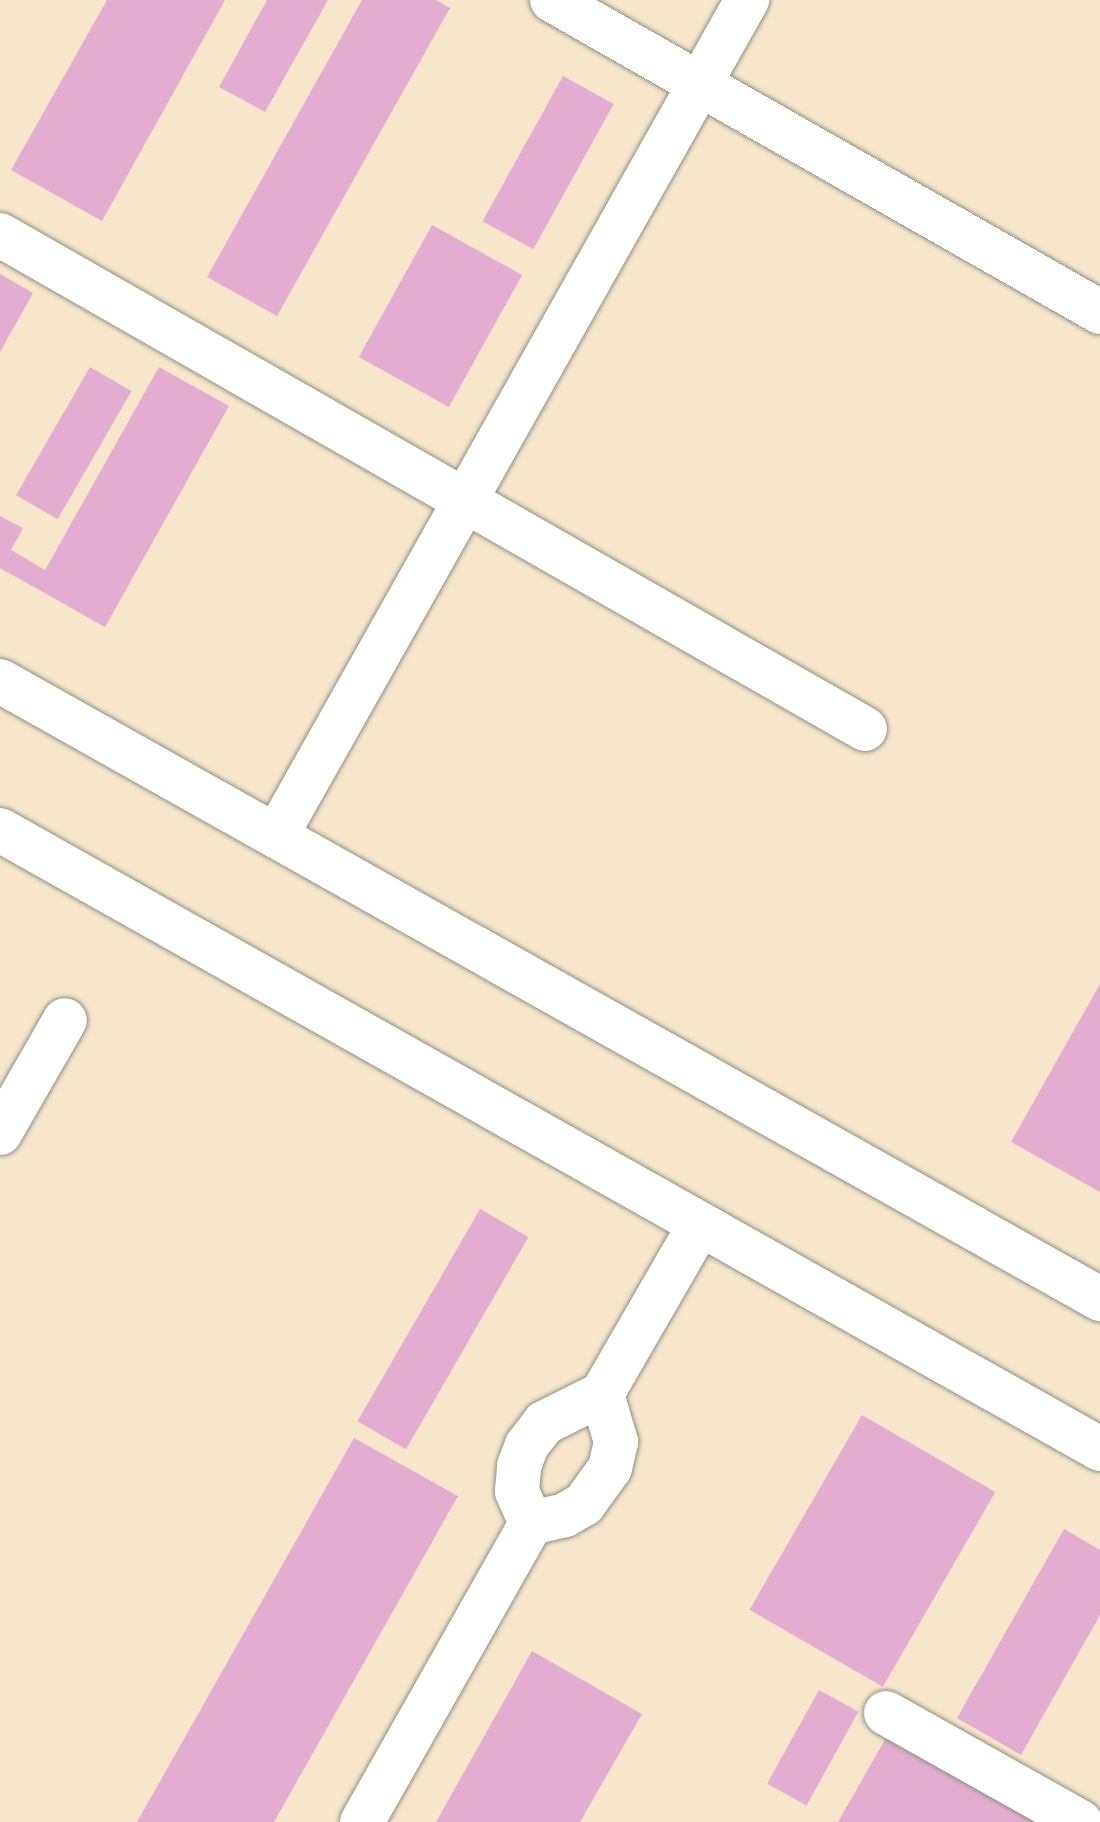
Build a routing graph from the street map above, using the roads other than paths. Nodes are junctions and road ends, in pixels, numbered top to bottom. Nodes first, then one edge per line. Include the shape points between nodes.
1 (552, 0) edge
2 (747, 0) edge
3 (700, 84) junction
4 (0, 235) edge
5 (1100, 312) edge
6 (465, 501) junction
7 (0, 681) edge
8 (865, 729) dead end
9 (0, 830) edge
10 (276, 836) junction
11 (65, 1020) dead end
12 (0, 1133) edge
13 (700, 1224) junction
14 (1100, 1299) edge
15 (602, 1394) junction
16 (1100, 1449) edge
17 (531, 1523) junction
18 (886, 1713) dead end
19 (362, 1822) edge
20 (1080, 1822) edge

1 - 3 street
2 - 3 street
3 - 5 street
3 - 6 street
4 - 6 street
6 - 8 street
6 - 10 street
7 - 10 street
9 - 13 street
10 - 14 street
11 - 12 street
13 - 15 street
13 - 16 street
15 - 17 street via 544,1423 527,1445 517,1491
15 - 17 street via 616,1442 610,1468 584,1504
17 - 19 street
18 - 20 street

